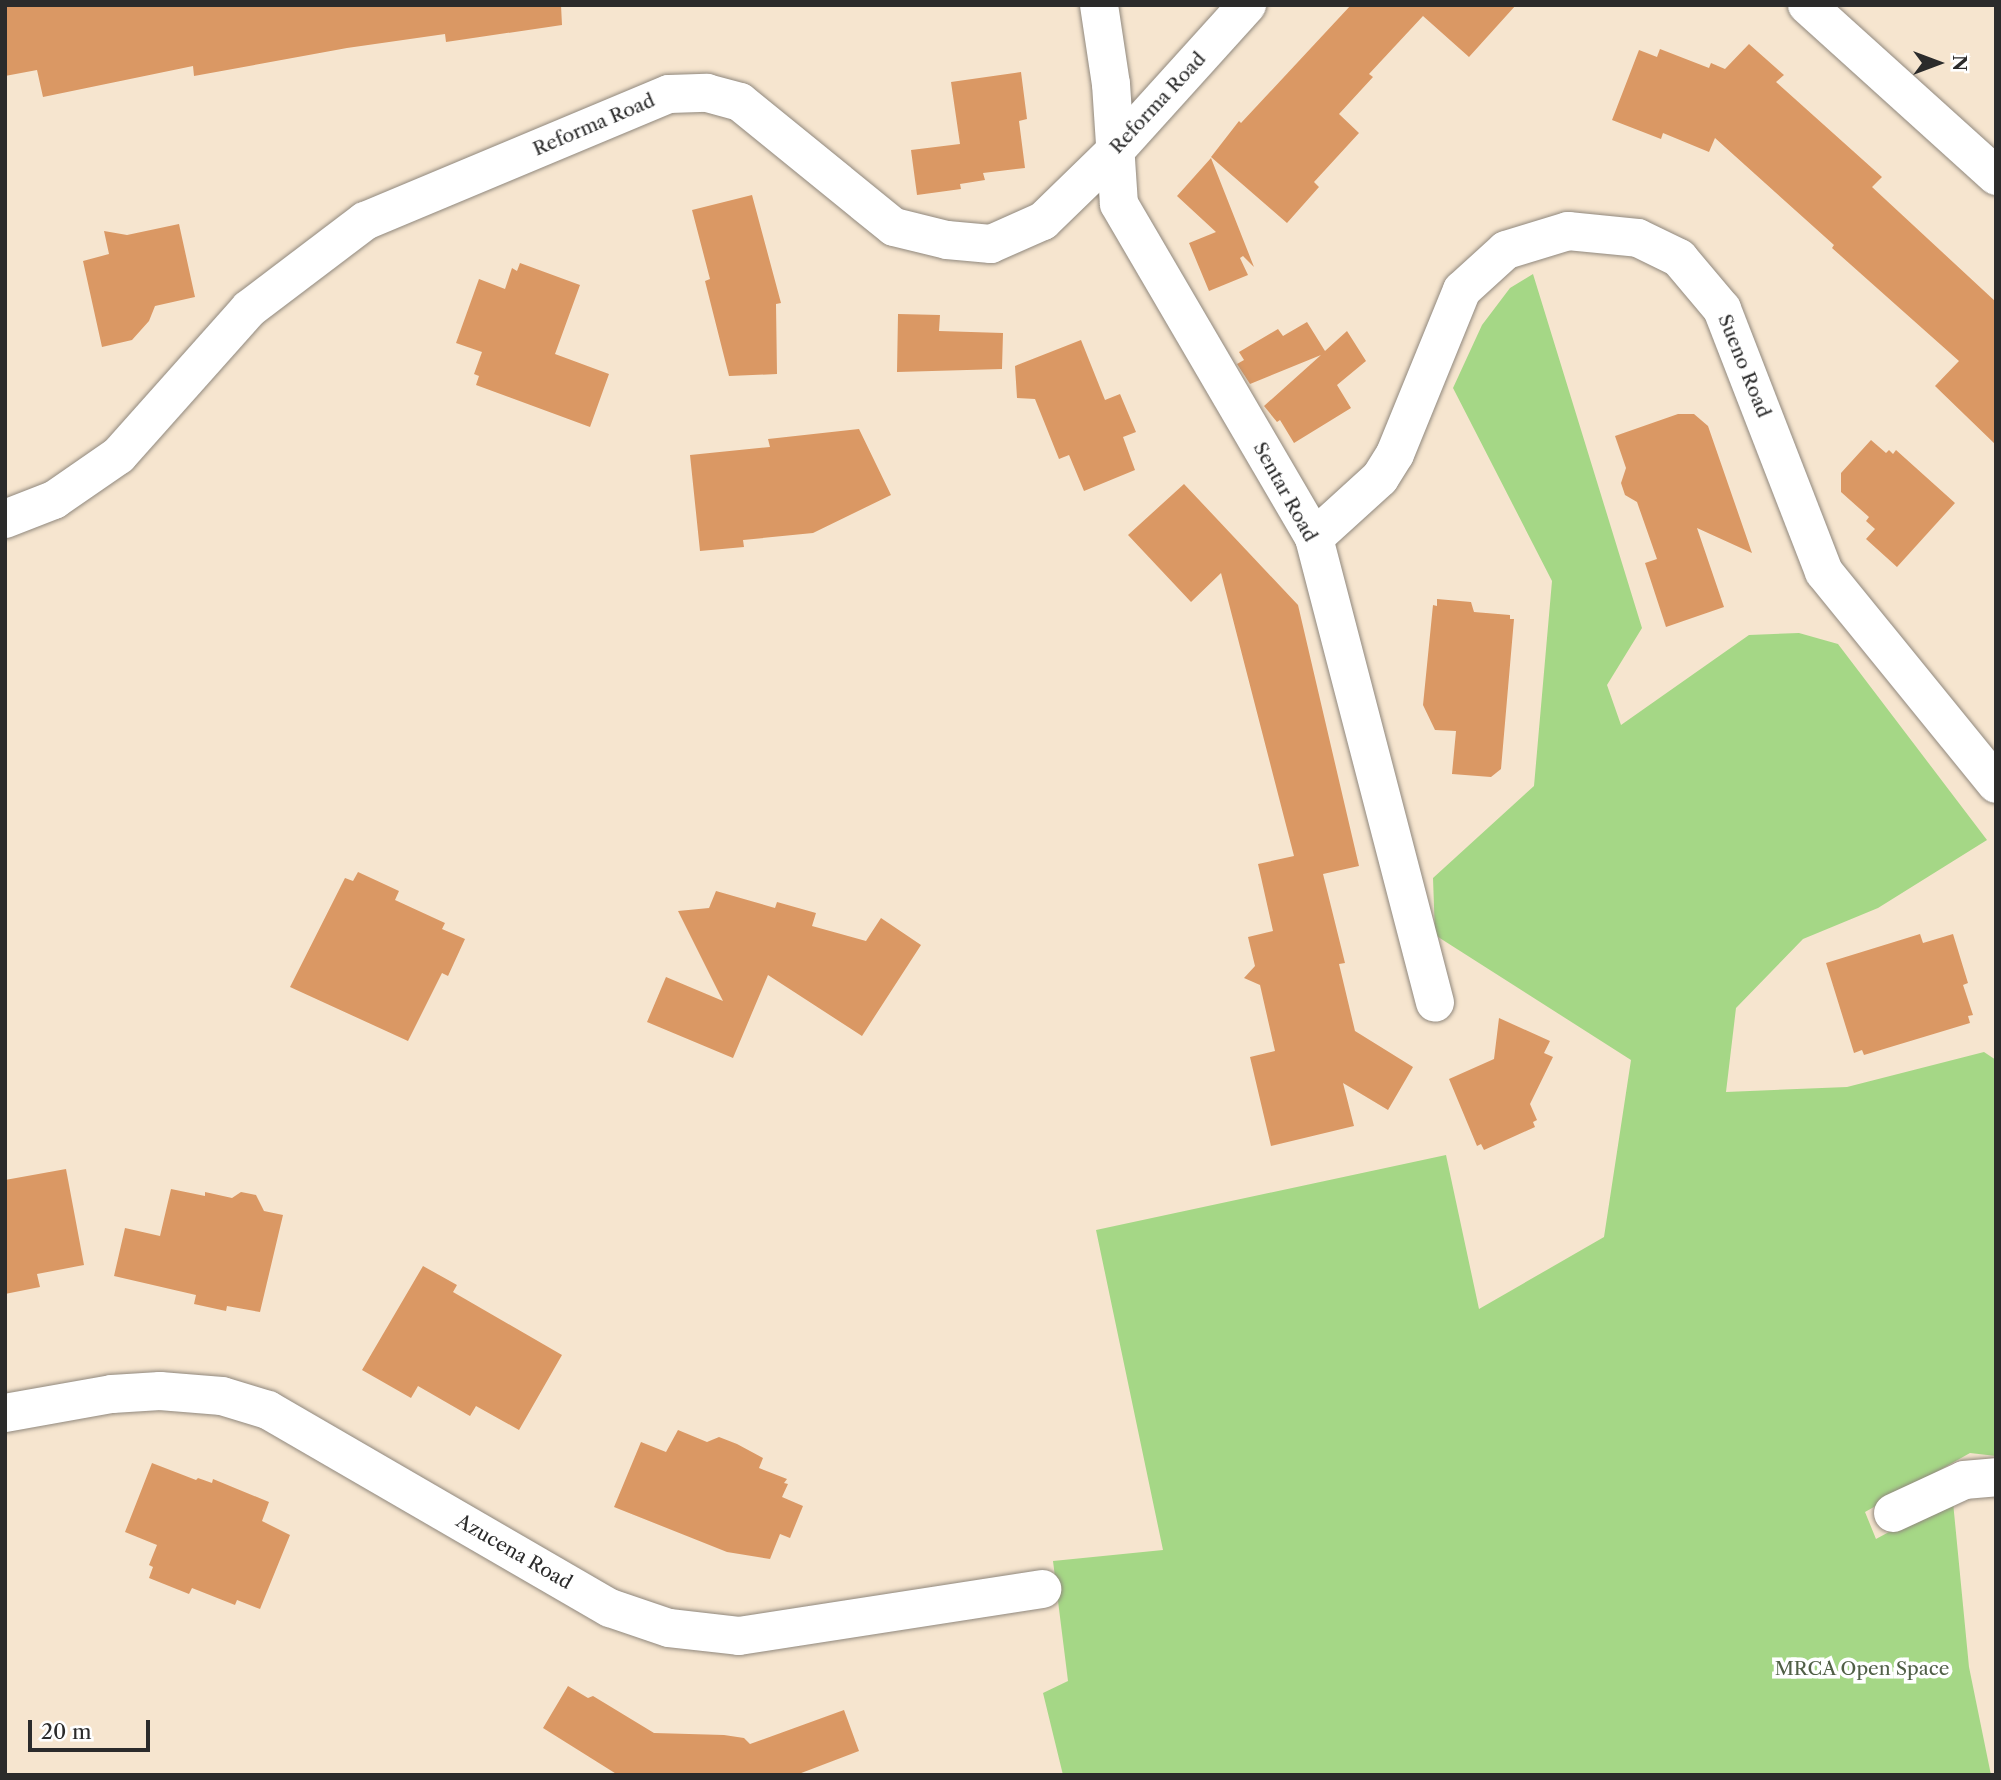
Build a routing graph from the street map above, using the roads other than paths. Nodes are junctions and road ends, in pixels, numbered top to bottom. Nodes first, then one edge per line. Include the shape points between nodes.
1 (1099, 5) edge
2 (1247, 5) edge
3 (1807, 5) edge
4 (1115, 151) junction
5 (1996, 176) edge
6 (5, 519) edge
7 (1314, 538) junction
8 (1996, 784) edge
9 (1435, 1002) dead end
10 (5, 1413) edge
11 (1996, 1477) edge
12 (1893, 1513) dead end
13 (1042, 1588) dead end

1 - 4 street, Sentar Road
2 - 4 street, Reforma Road
3 - 5 street
4 - 6 street, Reforma Road via 1044,222 991,244 947,240 894,227 740,103 708,93 669,94 365,222 249,309 119,455 54,500
4 - 7 street, Sentar Road via 1119,204
7 - 8 street, Sueno Road via 1380,478 1395,454 1462,290 1506,250 1568,230 1638,239 1679,258 1722,309 1824,572
7 - 9 street, Sentar Road
10 - 13 street, Azucena Road via 112,1394 160,1391 222,1396 268,1409 610,1608 669,1628 740,1636
11 - 12 street via 1964,1480

